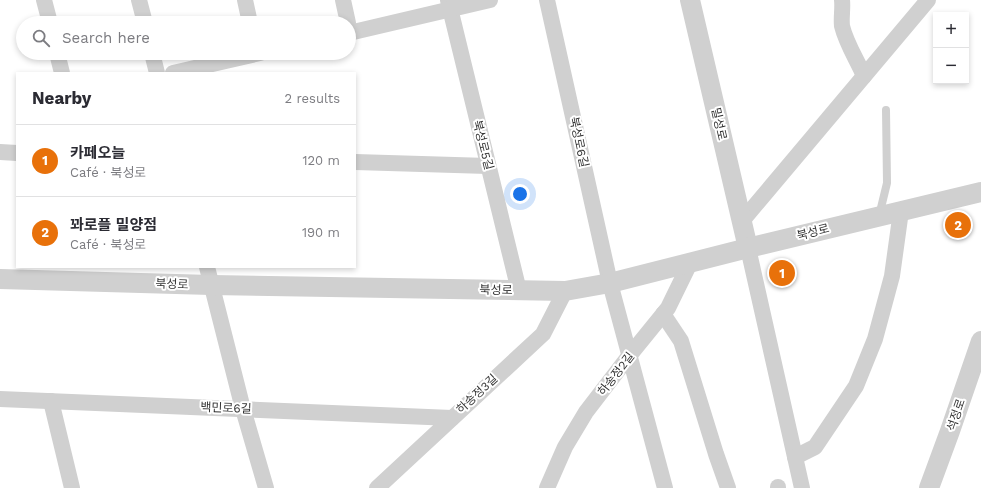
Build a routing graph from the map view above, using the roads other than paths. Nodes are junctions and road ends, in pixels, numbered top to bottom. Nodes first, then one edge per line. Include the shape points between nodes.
1 (44, 0) edge
2 (139, 0) edge
3 (245, 0) edge
4 (343, 0) edge
5 (490, 0) edge
6 (547, 0) edge
7 (690, 0) edge
8 (842, 0) edge
9 (928, 0) edge
10 (449, 5) edge
11 (48, 16) edge
12 (143, 16) edge
13 (248, 16) edge
14 (346, 16) edge
15 (356, 26) edge
16 (59, 60) edge
17 (154, 60) edge
18 (228, 60) edge
19 (62, 72) edge
20 (158, 72) edge
21 (177, 72) edge
22 (864, 76) junction
23 (886, 110) dead end
24 (0, 152) edge
25 (16, 153) edge
26 (356, 162) edge
27 (488, 166) junction
28 (981, 192) edge
29 (901, 211) junction
30 (879, 217) junction
31 (742, 221) junction
32 (748, 248) junction
33 (690, 263) junction
34 (209, 276) edge
35 (0, 279) edge
36 (610, 283) junction
37 (519, 291) junction
38 (565, 291) junction
39 (663, 314) junction
40 (981, 341) edge
41 (629, 356) junction
42 (976, 372) edge
43 (0, 399) edge
44 (51, 401) junction
45 (243, 409) junction
46 (452, 418) junction
47 (795, 457) junction
48 (72, 488) edge
49 (266, 488) edge
50 (377, 488) edge
51 (547, 488) edge
52 (665, 488) edge
53 (728, 488) edge
54 (802, 488) edge
55 (929, 488) edge

1 - 11 street
2 - 12 street
3 - 13 street
4 - 14 street
5 - 10 street
6 - 36 street, 북성로6길
7 - 31 street, 밀성로
8 - 22 street via 842,24
9 - 22 street
10 - 15 street
10 - 27 street, 북성로5길
16 - 19 street
17 - 20 street
18 - 21 street
22 - 31 street
23 - 30 lane via 887,182
24 - 25 street
26 - 27 street
27 - 37 street, 북성로5길
28 - 29 street, 북성로
29 - 30 street, 북성로
29 - 47 street via 892,276 875,339 856,386 815,447
30 - 32 street, 북성로
31 - 32 street, 밀성로
32 - 33 street, 북성로
32 - 47 street
33 - 36 street, 북성로
33 - 39 street, 하송정2길
34 - 35 street, 북성로
34 - 37 street, 북성로
34 - 45 street
36 - 38 street, 북성로
36 - 41 street, 북성로6길
37 - 38 street, 북성로
38 - 46 street, 하송정3길 via 543,334
39 - 41 street, 하송정2길
39 - 53 street via 681,341
40 - 42 street, 석정로
41 - 51 street, 하송정2길 via 586,412 565,447
41 - 52 street, 북성로6길
42 - 55 street, 석정로
43 - 44 street, 백민로6길
44 - 45 street, 백민로6길
44 - 48 street
45 - 46 street, 백민로6길
45 - 49 street
46 - 50 street, 하송정3길
47 - 54 street

